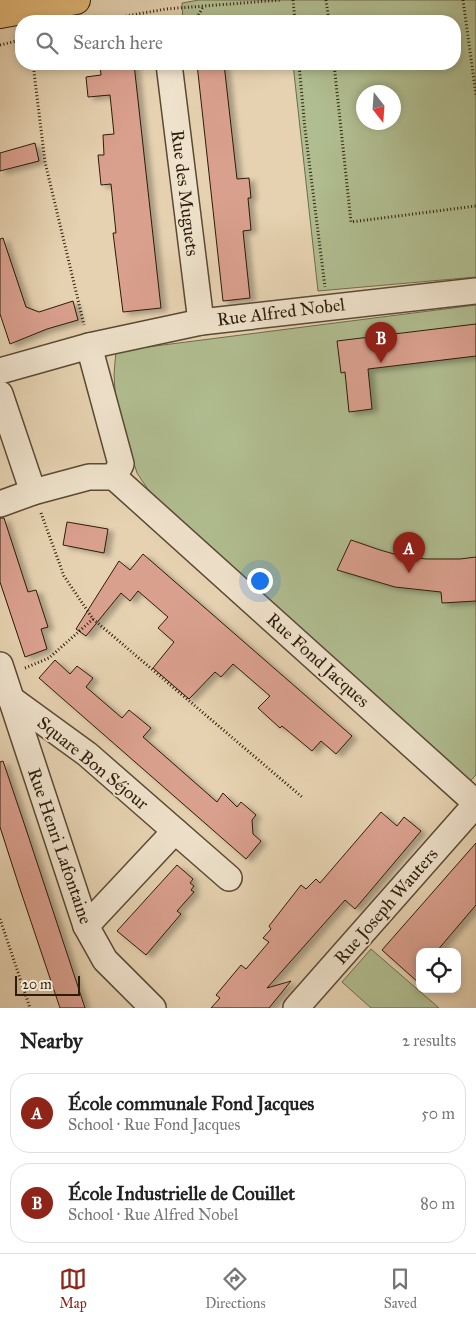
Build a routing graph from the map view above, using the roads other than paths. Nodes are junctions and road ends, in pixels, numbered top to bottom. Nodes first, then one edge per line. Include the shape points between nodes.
1 (76, 0) edge
2 (0, 14) edge
3 (170, 70) edge
4 (476, 290) edge
5 (201, 322) junction
6 (89, 346) junction
7 (0, 371) edge
8 (0, 394) edge
9 (114, 477) junction
10 (33, 492) junction
11 (0, 504) edge
12 (5, 679) edge
13 (476, 804) edge
14 (175, 831) junction
15 (229, 878) dead end
16 (86, 926) junction
17 (153, 1008) edge
18 (296, 1008) edge

1 - 2 highway
3 - 5 street, Rue des Muguets
4 - 5 street, Rue Alfred Nobel
5 - 6 street, Rue Alfred Nobel
6 - 7 street, Rue Alfred Nobel
6 - 9 street via 121,464
8 - 10 street
9 - 10 street via 89,477
9 - 13 street, Rue Fond Jacques
10 - 11 street
12 - 14 street, Square Bon Séjour
12 - 16 street, Rue Henri Lafontaine
13 - 18 street, Rue Joseph Wauters
14 - 15 street, Square Bon Séjour
14 - 16 street
16 - 17 street, Rue Henri Lafontaine via 104,960

